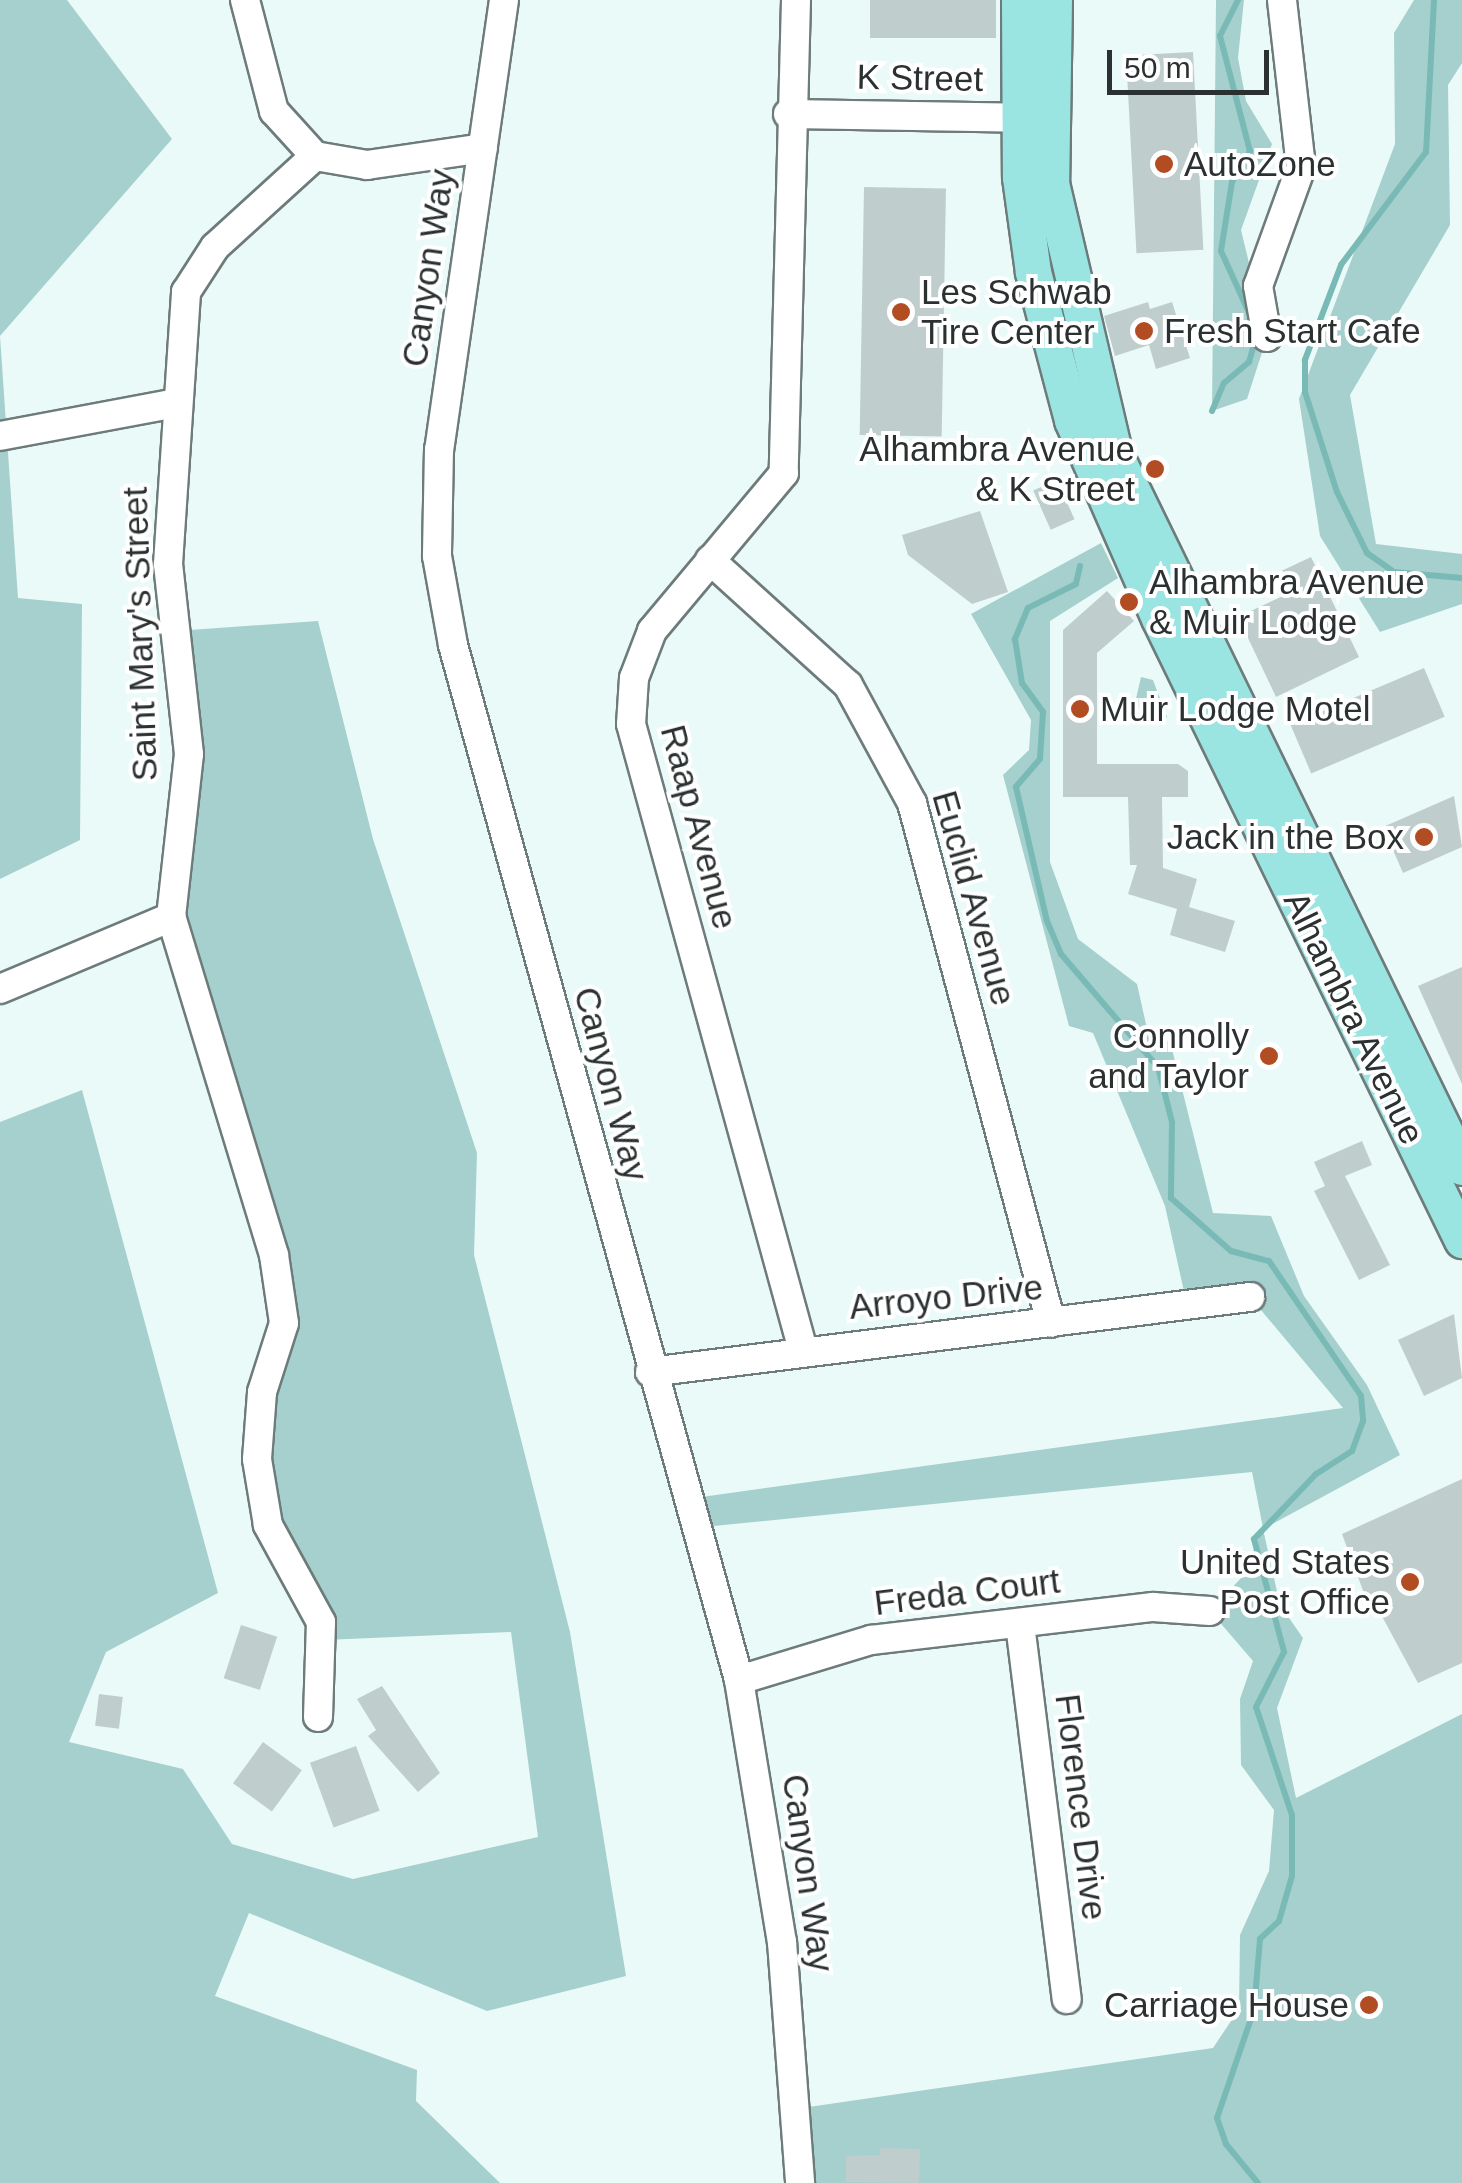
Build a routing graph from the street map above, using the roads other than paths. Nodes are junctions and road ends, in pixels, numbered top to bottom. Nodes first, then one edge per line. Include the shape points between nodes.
1 (244, 0) edge
2 (504, 0) edge
3 (796, 0) edge
4 (1019, 0) edge
5 (1054, 0) edge
6 (1282, 0) edge
7 (788, 114) junction
8 (1033, 118) junction
9 (483, 148) junction
10 (315, 156) junction
11 (1267, 337) dead end
12 (176, 403) junction
13 (0, 436) edge
14 (710, 560) junction
15 (171, 917) junction
16 (0, 988) edge
17 (1462, 1167) edge
18 (1462, 1240) edge
19 (1250, 1297) dead end
20 (1051, 1322) junction
21 (804, 1350) junction
22 (650, 1372) junction
23 (1210, 1611) dead end
24 (1020, 1624) junction
25 (739, 1680) junction
26 (318, 1717) dead end
27 (1067, 1999) dead end
28 (800, 2183) edge

1 - 10 street via 274,112
2 - 9 street, Canyon Way
3 - 7 street, Raap Avenue
4 - 8 main road, Alhambra Avenue
5 - 8 main road, Alhambra Avenue
6 - 11 street via 1301,166 1272,230 1258,286
7 - 8 street, K Street
7 - 14 street, Raap Avenue via 784,473
8 - 17 main road, Alhambra Avenue via 1068,278 1125,480
8 - 18 main road, Alhambra Avenue via 1033,272 1090,471
9 - 10 street via 367,166
9 - 22 street, Canyon Way via 439,449 437,556 453,645
10 - 12 street, Saint Mary's Street via 215,247 186,292
12 - 13 street
12 - 15 street, Saint Mary's Street via 168,564 189,754
14 - 20 street, Euclid Avenue via 848,684 912,803
14 - 21 street, Raap Avenue via 652,631 634,678 631,724
15 - 16 street
15 - 26 street, Saint Mary's Street via 274,1255 284,1323 262,1392 257,1458 268,1525 321,1622
19 - 20 street, Arroyo Drive
20 - 21 street, Arroyo Drive
21 - 22 street, Arroyo Drive
22 - 25 street, Canyon Way
23 - 24 street, Freda Court via 1153,1607
24 - 25 street, Freda Court via 871,1640
24 - 27 street, Florence Drive
25 - 28 street, Canyon Way via 782,1942

